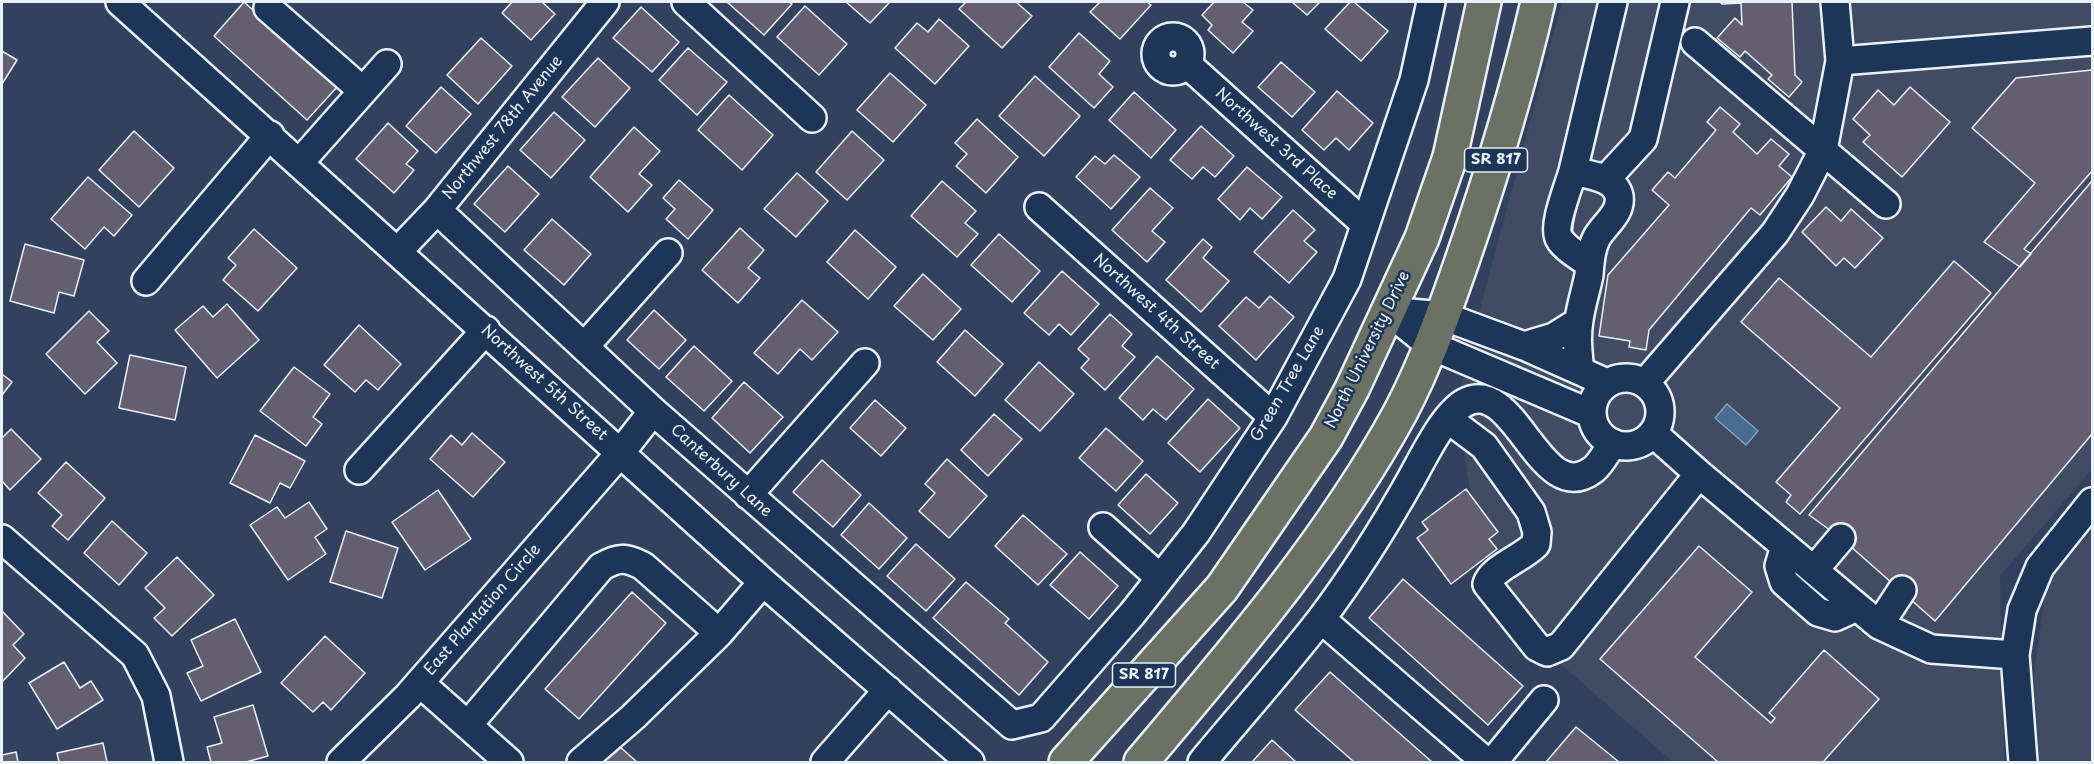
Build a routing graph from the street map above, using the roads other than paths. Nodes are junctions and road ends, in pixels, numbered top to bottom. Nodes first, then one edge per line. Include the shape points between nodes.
1 (120, 2) edge
2 (605, 2) edge
3 (686, 2) edge
4 (1484, 2) edge
5 (1538, 2) edge
6 (1613, 2) edge
7 (1675, 2) edge
8 (1835, 2) edge
9 (1425, 5) edge
10 (268, 8) dead end
11 (2092, 41) edge
12 (1695, 42) dead end
13 (1840, 62) junction
14 (387, 64) dead end
15 (1187, 64) dead end
16 (363, 91) junction
17 (812, 118) dead end
18 (270, 135) junction
19 (1823, 150) junction
20 (300, 162) junction
21 (1573, 171) junction
22 (1606, 179) junction
23 (1886, 204) dead end
24 (1039, 207) dead end
25 (437, 210) junction
26 (1365, 224) junction
27 (397, 252) junction
28 (668, 253) dead end
29 (1590, 264) junction
30 (146, 280) dead end
31 (1388, 311) junction
32 (1578, 322) junction
33 (486, 330) junction
34 (1437, 330) junction
35 (1524, 346) junction
36 (584, 347) junction
37 (865, 363) dead end
38 (1580, 371) junction
39 (1607, 383) junction
40 (1646, 383) junction
41 (653, 411) junction
42 (1592, 414) junction
43 (1273, 417) junction
44 (1448, 419) junction
45 (1653, 433) junction
46 (1613, 443) junction
47 (621, 452) junction
48 (359, 470) dead end
49 (1700, 474) junction
50 (748, 495) junction
51 (2092, 502) edge
52 (1103, 527) dead end
53 (1841, 538) dead end
54 (2, 539) edge
55 (1785, 546) junction
56 (1814, 570) junction
57 (1160, 578) junction
58 (764, 582) junction
59 (1902, 590) dead end
60 (1857, 607) junction
61 (1321, 619) junction
62 (1879, 625) junction
63 (719, 633) junction
64 (2015, 655) junction
65 (420, 683) junction
66 (888, 690) junction
67 (1545, 700) dead end
68 (468, 725) junction
69 (1012, 725) joint
70 (169, 762) edge
71 (341, 762) edge
72 (509, 762) edge
73 (581, 762) edge
74 (825, 762) edge
75 (970, 762) edge
76 (1066, 762) edge
77 (1141, 762) edge
78 (1202, 762) edge
79 (1486, 762) edge
80 (1493, 762) edge
81 (2023, 762) edge

1 - 18 street, Northwest 5th Street
2 - 25 street, Northwest 78th Avenue
3 - 17 street
4 - 31 main road, North University Drive / SR 817 via 1450,157 1422,238
5 - 34 main road, SR 817 via 1491,179
6 - 21 street
7 - 22 street via 1643,139
8 - 13 street
9 - 26 street, Green Tree Lane via 1414,80
10 - 16 street
11 - 13 street
12 - 19 street
13 - 19 street
14 - 16 street
15 - 26 street, Northwest 3rd Place
16 - 20 street
18 - 20 street, Northwest 5th Street
18 - 30 street
19 - 23 street
19 - 40 street via 1775,233
20 - 27 street, Northwest 5th Street
21 - 22 street
21 - 29 street via 1557,227 1558,239
22 - 29 street via 1617,190 1619,203 1597,236
24 - 43 street, Northwest 4th Street
25 - 27 street, Northwest 78th Avenue
25 - 36 street, Canterbury Lane
26 - 43 street, Green Tree Lane via 1347,279
27 - 33 street, Northwest 5th Street
28 - 36 street
29 - 32 street
31 - 34 street
31 - 76 main road, North University Drive / SR 817 via 1326,437 1222,588
32 - 35 street via 1554,337
32 - 38 street
33 - 47 street, Northwest 5th Street
33 - 48 street
34 - 35 street
34 - 42 street
34 - 77 main road, SR 817 via 1400,412 1356,486 1261,619
35 - 38 street
36 - 41 street, Canterbury Lane
37 - 50 street
38 - 39 street
39 - 40 street via 1626,377
39 - 42 street via 1595,396
40 - 45 street via 1660,406
41 - 47 street, East Plantation Circle
41 - 50 street, Canterbury Lane
42 - 46 street via 1598,431
43 - 57 street, Green Tree Lane via 1196,533
44 - 46 street via 1463,403 1477,398 1489,402 1502,410 1549,466 1563,475 1579,476 1594,468
44 - 49 street via 1484,446 1531,512 1536,544 1489,576 1486,584 1537,647 1547,652 1561,646
44 - 61 street via 1386,523
45 - 46 street via 1635,445
45 - 49 street
47 - 58 street, Northwest 5th Street
47 - 65 street, East Plantation Circle
49 - 55 street
50 - 69 street, Canterbury Lane
51 - 64 street via 2040,567 2022,610
52 - 57 street
53 - 56 street
54 - 70 street via 135,656 156,696
55 - 56 street
55 - 60 street via 1779,566 1784,582 1818,612 1835,617
56 - 60 street
57 - 69 street, Green Tree Lane via 1041,718
58 - 63 street
58 - 66 street, Northwest 5th Street
59 - 62 street
60 - 62 street
61 - 78 street
61 - 79 street
62 - 64 street via 1931,649
63 - 68 street via 643,566 615,558 601,567
63 - 73 street
64 - 81 street
65 - 68 street
65 - 71 street, East Plantation Circle
66 - 74 street
66 - 75 street, Northwest 5th Street
67 - 80 street
68 - 72 street

